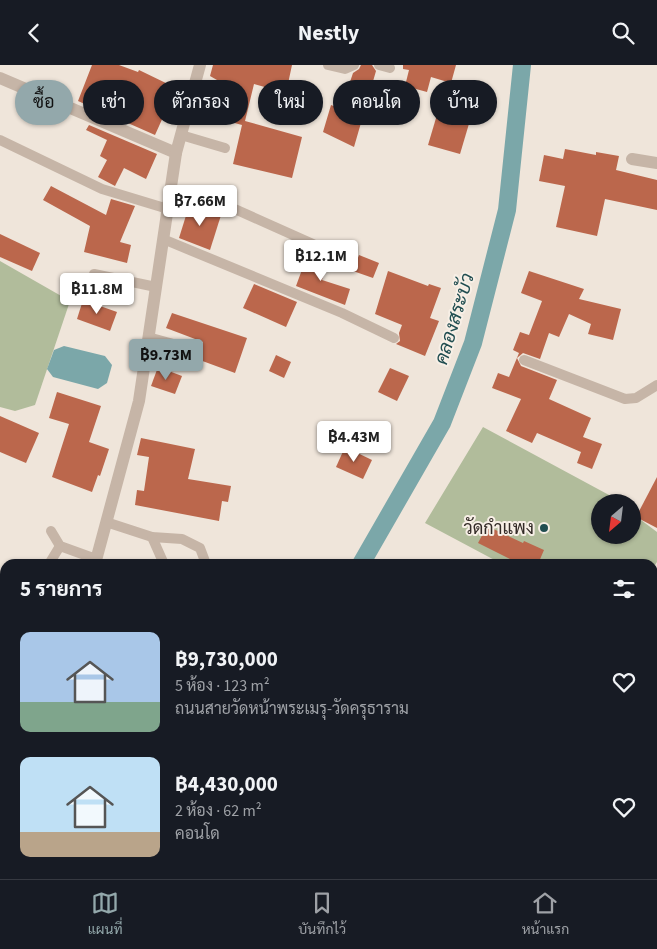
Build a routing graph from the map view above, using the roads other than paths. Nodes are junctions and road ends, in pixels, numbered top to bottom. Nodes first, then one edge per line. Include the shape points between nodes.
1 (200, 65) edge
2 (328, 65) edge
3 (354, 65) edge
4 (379, 65) edge
5 (390, 68) dead end
6 (0, 78) edge
7 (181, 135) junction
8 (0, 140) edge
9 (225, 148) dead end
10 (176, 153) junction
11 (632, 159) dead end
12 (657, 163) edge
13 (169, 203) junction
14 (164, 239) junction
15 (313, 244) dead end
16 (94, 275) dead end
17 (156, 287) junction
18 (148, 337) junction
19 (394, 338) dead end
20 (195, 350) dead end
21 (524, 360) dead end
22 (657, 385) edge
23 (106, 522) junction
24 (51, 531) dead end
25 (152, 537) junction
26 (60, 546) junction
27 (51, 559) edge
28 (90, 559) edge
29 (96, 559) edge
30 (162, 559) edge
31 (204, 559) edge

1 - 7 street
2 - 3 lane via 345,69
4 - 5 lane
6 - 10 street
7 - 9 lane
7 - 10 street
8 - 13 lane via 102,189
10 - 13 street
11 - 12 street
13 - 14 street
13 - 15 lane via 206,201 228,206
14 - 17 street
14 - 19 lane
16 - 17 lane
17 - 18 street
18 - 20 lane
18 - 23 street via 139,401
21 - 22 lane via 625,399 636,398
23 - 25 lane
23 - 29 street
24 - 26 lane
25 - 30 lane
25 - 31 lane via 182,539 200,548
26 - 27 lane
26 - 28 lane

